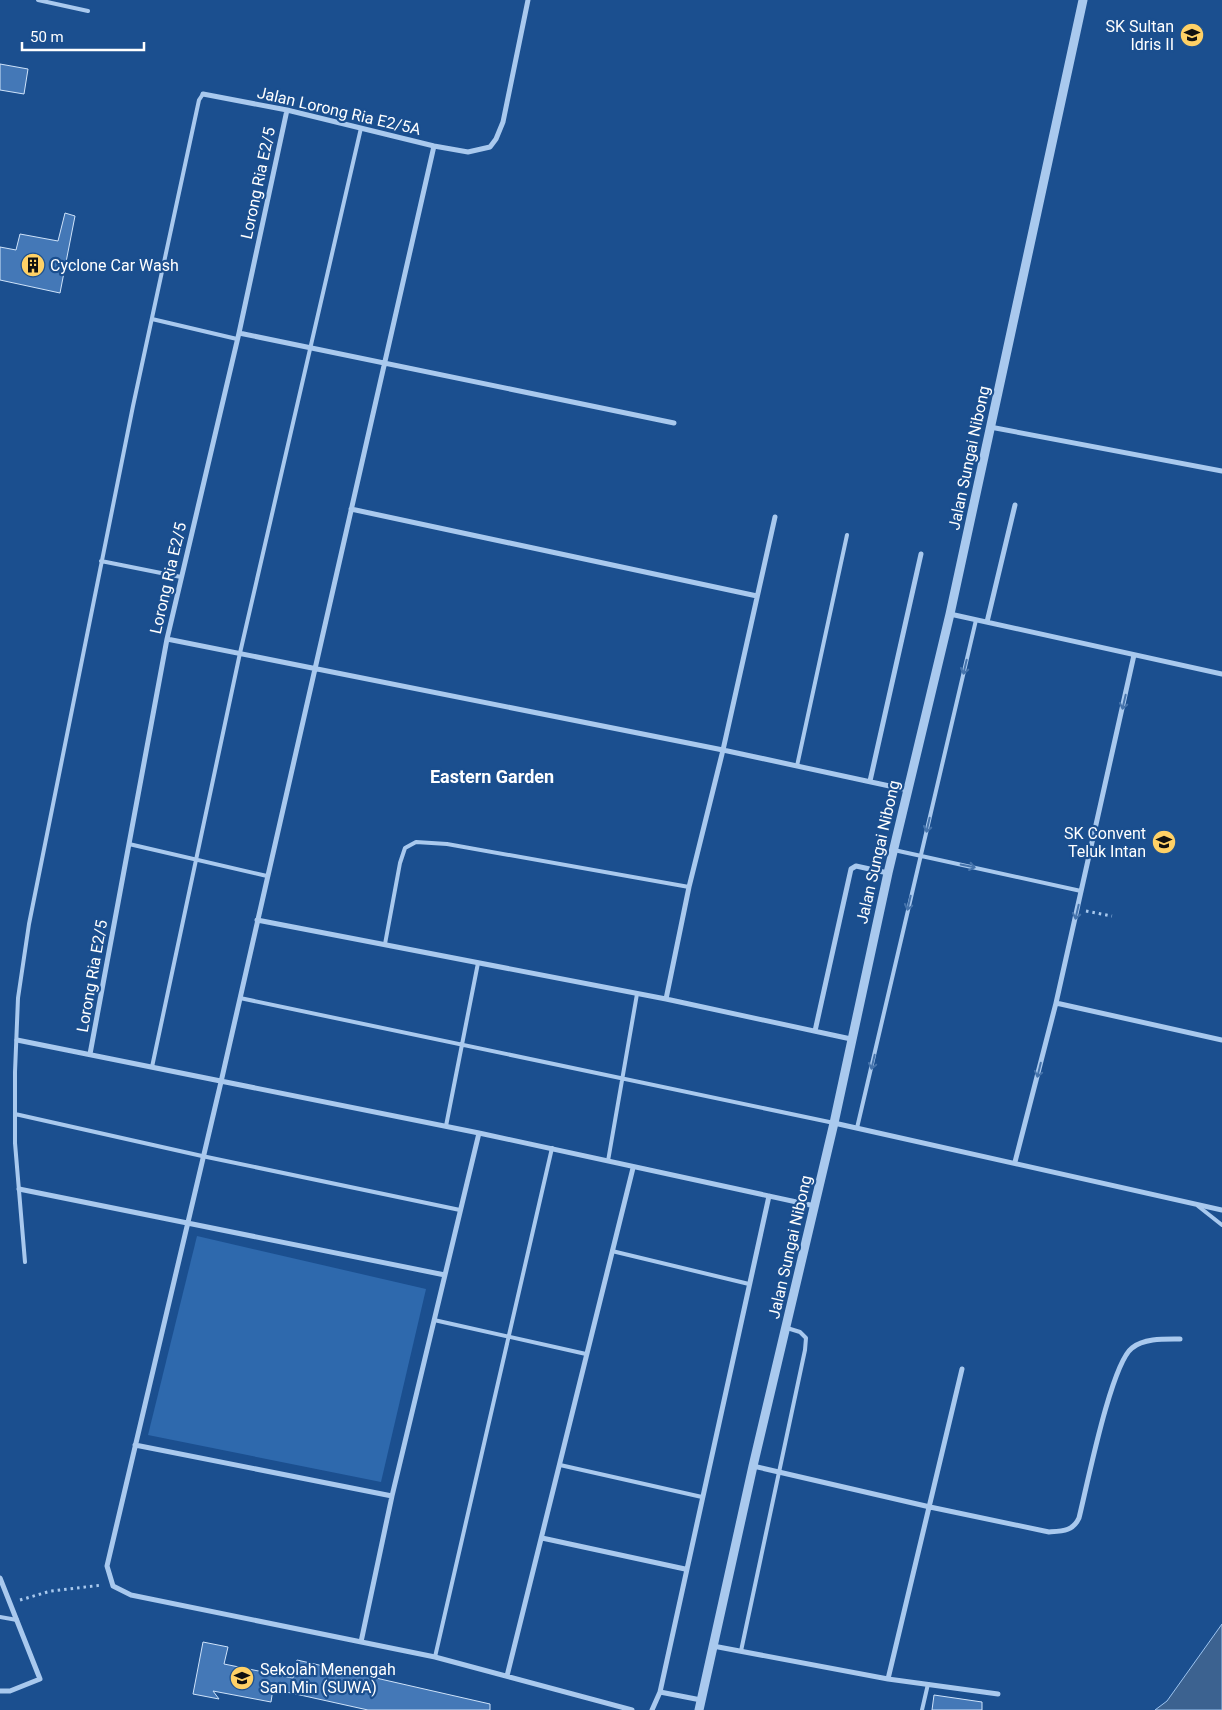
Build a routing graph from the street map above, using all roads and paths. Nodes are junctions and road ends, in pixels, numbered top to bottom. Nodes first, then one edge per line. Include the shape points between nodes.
1 (38, 0) edge
2 (528, 0) edge
3 (1083, 0) edge
4 (88, 11) dead end
5 (203, 94) joint
6 (287, 110) junction
7 (361, 128) junction
8 (434, 146) junction
9 (152, 319) junction
10 (239, 333) junction
11 (237, 339) junction
12 (309, 347) junction
13 (384, 363) junction
14 (674, 423) dead end
15 (990, 427) junction
16 (1222, 471) edge
17 (1015, 505) dead end
18 (351, 509) junction
19 (775, 518) dead end
20 (847, 535) dead end
21 (921, 554) dead end
22 (101, 562) junction
23 (181, 577) junction
24 (757, 596) junction
25 (950, 614) junction
26 (976, 620) junction
27 (987, 622) junction
28 (167, 639) junction
29 (240, 653) junction
30 (1134, 655) junction
31 (314, 667) junction
32 (1222, 674) edge
33 (723, 750) junction
34 (797, 766) junction
35 (870, 781) junction
36 (908, 790) junction
37 (129, 844) junction
38 (894, 850) junction
39 (920, 856) junction
40 (196, 859) junction
41 (888, 873) junction
42 (267, 876) junction
43 (689, 887) junction
44 (1081, 892) junction
45 (1077, 910) junction
46 (1112, 916) dead end
47 (257, 920) junction
48 (385, 944) junction
49 (478, 963) junction
50 (637, 994) junction
51 (240, 998) junction
52 (666, 999) junction
53 (1056, 1003) junction
54 (815, 1031) junction
55 (851, 1039) junction
56 (17, 1040) junction
57 (1222, 1040) edge
58 (462, 1045) junction
59 (90, 1054) junction
60 (152, 1067) junction
61 (622, 1079) junction
62 (221, 1082) junction
63 (15, 1114) junction
64 (834, 1123) junction
65 (446, 1126) junction
66 (857, 1128) junction
67 (479, 1133) junction
68 (552, 1148) junction
69 (202, 1156) junction
70 (608, 1161) junction
71 (1015, 1162) junction
72 (633, 1168) junction
73 (19, 1189) junction
74 (769, 1196) junction
75 (1196, 1204) junction
76 (815, 1206) junction
77 (460, 1210) junction
78 (1222, 1210) edge
79 (186, 1221) junction
80 (1222, 1225) edge
81 (612, 1251) junction
82 (25, 1262) dead end
83 (445, 1275) junction
84 (749, 1284) junction
85 (434, 1320) junction
86 (786, 1328) junction
87 (510, 1337) junction
88 (1180, 1339) dead end
89 (586, 1354) junction
90 (962, 1369) dead end
91 (135, 1445) junction
92 (560, 1465) junction
93 (753, 1466) junction
94 (779, 1471) junction
95 (392, 1496) junction
96 (702, 1497) junction
97 (930, 1507) junction
98 (542, 1538) junction
99 (685, 1569) junction
100 (0, 1578) edge
101 (112, 1582) junction
102 (10, 1603) junction
103 (0, 1616) edge
104 (17, 1620) junction
105 (361, 1642) junction
106 (713, 1646) junction
107 (741, 1652) junction
108 (435, 1657) junction
109 (507, 1676) junction
110 (888, 1679) junction
111 (928, 1684) junction
112 (0, 1691) edge
113 (660, 1692) junction
114 (998, 1694) dead end
115 (701, 1700) junction
116 (632, 1710) edge
117 (652, 1710) edge
118 (699, 1710) edge
119 (922, 1710) edge

1 - 4 lane
2 - 8 street, Jalan Lorong Ria E2/5A via 503,122 496,139 490,147 468,152
3 - 15 street, Jalan Sungai Nibong
5 - 6 street, Jalan Lorong Ria E2/5A
5 - 9 lane via 199,100
6 - 7 street, Jalan Lorong Ria E2/5A
6 - 10 street, Lorong Ria E2/5
7 - 8 street, Jalan Lorong Ria E2/5A
7 - 12 lane
8 - 13 street
9 - 11 lane
9 - 22 lane
10 - 11 street, Lorong Ria E2/5
10 - 12 street
11 - 23 street, Lorong Ria E2/5
12 - 13 street
12 - 29 lane
13 - 14 street
13 - 18 street
15 - 16 street
15 - 25 street, Jalan Sungai Nibong
17 - 27 street
18 - 24 street
18 - 31 street
19 - 24 street
20 - 34 lane
21 - 35 street
22 - 23 lane
22 - 56 lane via 29,924 18,998
23 - 28 street, Lorong Ria E2/5
24 - 33 street
25 - 26 street
25 - 36 street, Jalan Sungai Nibong
26 - 27 street
26 -> 39 lane
27 - 30 street
28 - 29 street
28 - 37 street, Lorong Ria E2/5
29 - 31 street
29 - 40 lane
30 - 32 street
30 -> 44 street
31 - 33 street
31 - 42 street
33 - 34 street
33 - 43 street
34 - 35 street
35 - 36 street
36 - 38 street, Jalan Sungai Nibong
37 - 40 lane
37 - 59 street, Lorong Ria E2/5
38 - 39 lane
38 - 41 street, Jalan Sungai Nibong
39 -> 44 lane
39 -> 66 lane
40 - 42 lane
40 - 60 lane
41 - 54 street via 856,866 851,869
41 - 55 street, Jalan Sungai Nibong
42 - 47 street
43 - 48 lane via 447,844 416,842 405,848 400,862
43 - 52 street
44 - 45 street
45 - 46 path
45 -> 53 street
47 - 48 street
47 - 51 street
48 - 49 street
49 - 50 street
49 - 58 lane
50 - 52 street
50 - 61 lane
51 - 58 lane
51 - 62 street
52 - 54 street
53 - 57 street
53 -> 71 street
54 - 55 street
55 - 64 street, Jalan Sungai Nibong
56 - 59 street
56 - 63 lane
58 - 61 lane
58 - 65 lane
59 - 60 street
60 - 62 street
61 - 64 lane
61 - 70 lane
62 - 65 street
62 - 69 street
63 - 69 lane
63 - 73 lane
64 - 66 street
64 - 76 street, Jalan Sungai Nibong
65 - 67 street
66 - 71 street
67 - 68 street
67 - 77 street
68 - 70 street
68 - 87 lane
69 - 77 lane
69 - 79 street
70 - 72 street
71 - 75 street
72 - 74 street
72 - 81 street
73 - 79 street
73 - 82 lane
74 - 76 street
74 - 84 street
75 - 78 street
75 - 80 lane
76 - 86 street, Jalan Sungai Nibong
77 - 83 street
79 - 83 street
79 - 91 street
81 - 84 lane
81 - 89 street
83 - 85 street
84 - 96 street
85 - 87 lane
85 - 95 street
86 - 93 street, Jalan Sungai Nibong
86 - 94 lane via 800,1332 806,1338 806,1350
87 - 89 lane
87 - 108 lane
88 - 97 street via 1152,1340 1133,1346 1123,1357 1112,1385 1076,1524 1065,1531 1049,1532
89 - 92 street
90 - 97 street
91 - 95 street
91 - 101 street via 107,1566
92 - 96 lane
92 - 98 street
93 - 94 street
93 - 106 street, Jalan Sungai Nibong
94 - 97 street
94 - 107 lane
95 - 105 street
96 - 99 street
97 - 110 street
98 - 99 street
98 - 109 street
99 - 113 street
100 - 102 street
101 - 102 path via 52,1591
101 - 105 street via 131,1596
102 - 104 street
103 - 104 lane
104 - 112 street via 40,1679 10,1691
105 - 108 street
106 - 107 street
106 - 115 street, Jalan Sungai Nibong
107 - 110 street
108 - 109 street
109 - 116 street
110 - 111 street
111 - 114 street
111 - 119 lane
113 - 115 street
113 - 117 street
115 - 118 street, Jalan Sungai Nibong

